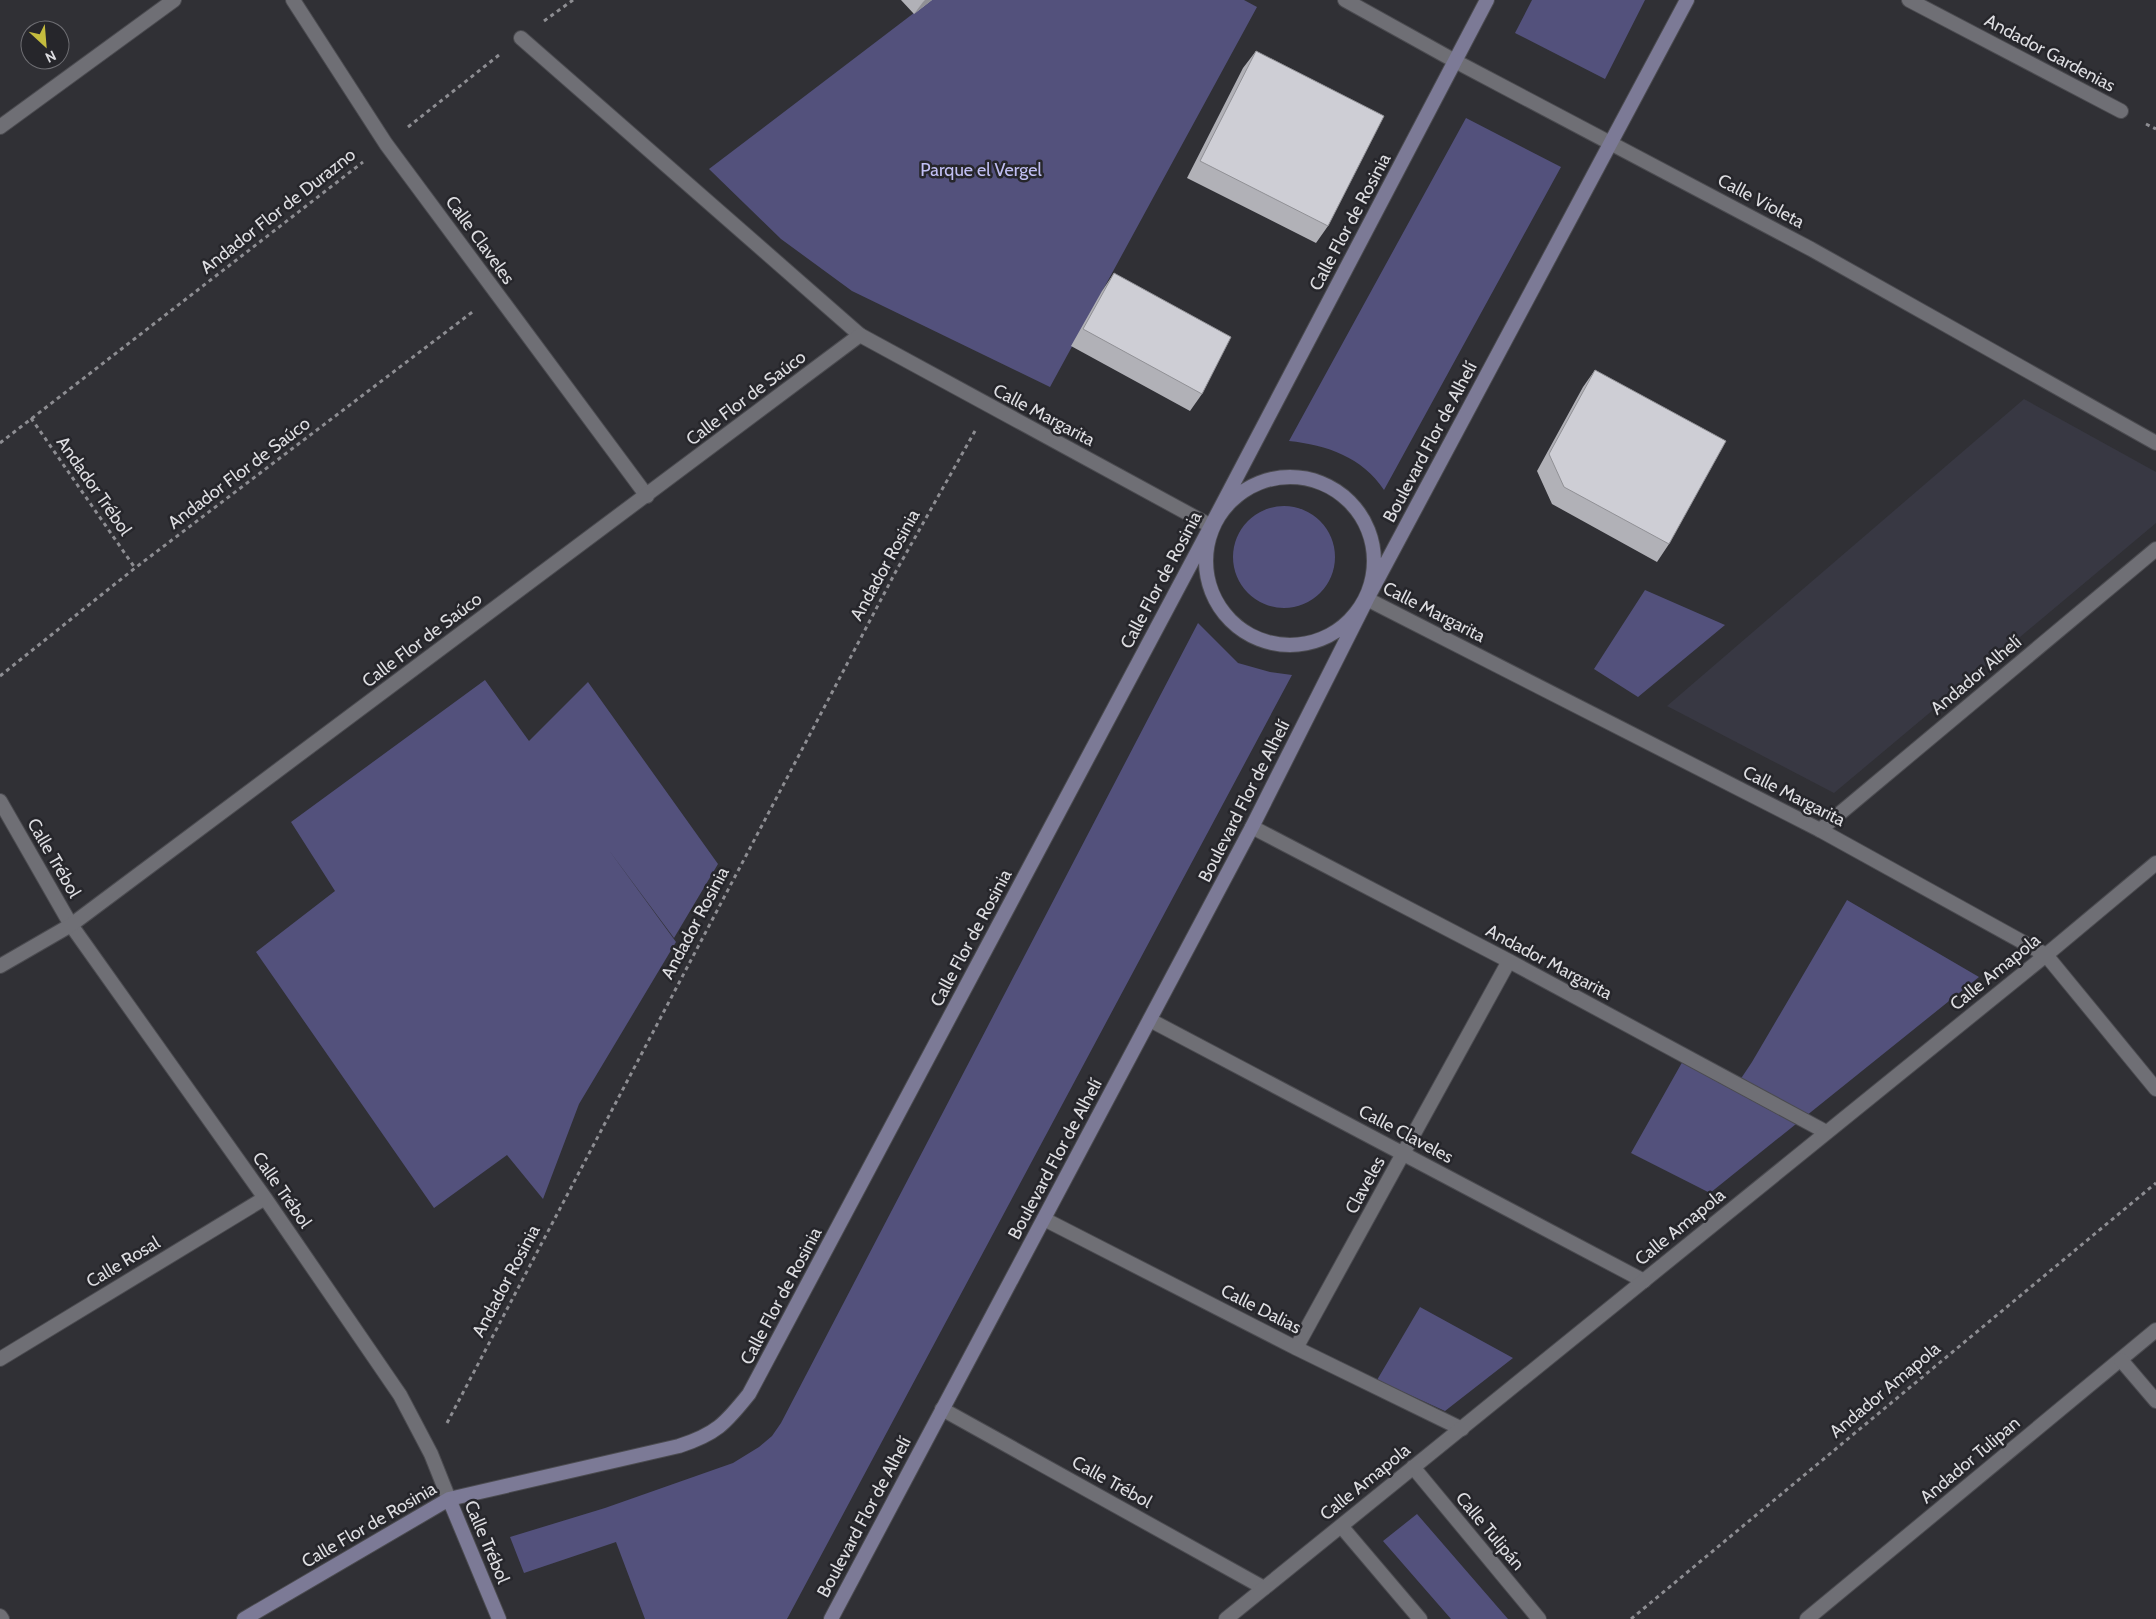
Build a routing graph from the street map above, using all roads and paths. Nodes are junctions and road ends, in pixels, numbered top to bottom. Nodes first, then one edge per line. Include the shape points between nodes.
1 (174, 0) edge
2 (293, 0) edge
3 (573, 0) edge
4 (1345, 0) edge
5 (1487, 0) edge
6 (1687, 0) edge
7 (1909, 0) edge
8 (521, 38) junction
9 (1455, 62) junction
10 (2121, 111) dead end
11 (0, 126) edge
12 (1611, 143) junction
13 (386, 144) junction
14 (496, 294) junction
15 (860, 336) junction
16 (989, 407) junction
17 (31, 418) junction
18 (2156, 442) edge
19 (0, 443) edge
20 (647, 496) junction
21 (1211, 526) junction
22 (2156, 549) edge
23 (135, 568) junction
24 (1367, 599) junction
25 (0, 676) edge
26 (0, 801) edge
27 (1252, 827) junction
28 (1820, 830) junction
29 (2156, 863) edge
30 (71, 925) junction
31 (2046, 955) junction
32 (1509, 961) junction
33 (0, 966) edge
34 (1150, 1020) junction
35 (2156, 1089) edge
36 (1826, 1132) junction
37 (1404, 1154) junction
38 (2156, 1183) edge
39 (265, 1198) junction
40 (1044, 1219) junction
41 (1644, 1281) junction
42 (2156, 1330) edge
43 (1296, 1348) junction
44 (0, 1359) edge
45 (2121, 1360) junction
46 (2156, 1400) edge
47 (942, 1409) junction
48 (1462, 1429) junction
49 (431, 1454) junction
50 (1413, 1468) junction
51 (449, 1499) junction
52 (1341, 1526) junction
53 (1264, 1588) junction
54 (0, 1616) edge
55 (2, 1619) edge
56 (244, 1619) edge
57 (499, 1619) edge
58 (831, 1619) edge
59 (1226, 1619) edge
60 (1420, 1619) edge
61 (1539, 1619) edge
62 (1631, 1619) edge
63 (1807, 1619) edge

1 - 11 street
2 - 13 street, Calle Claveles
3 - 8 path, Andador Flor de Durazno
4 - 9 street, Calle Violeta
5 - 9 main road, Calle Flor de Rosinia
6 - 12 main road, Boulevard Flor de Alhelí
7 - 10 street, Andador Gardenias
8 - 13 path, Andador Flor de Durazno
8 - 15 street, Calle Margarita
9 - 12 street, Calle Violeta
9 - 21 main road, Calle Flor de Rosinia
12 - 18 street, Calle Violeta via 1811,249
12 - 24 main road, Boulevard Flor de Alhelí
13 - 14 street, Calle Claveles
13 - 17 path, Andador Flor de Durazno
14 - 20 street, Calle Claveles
14 - 23 path, Andador Flor de Saúco
15 - 16 street, Calle Margarita
15 - 20 street, Calle Flor de Saúco
16 - 21 street, Calle Margarita
16 - 49 path, Andador Rosinia via 890,582
17 - 19 path, Andador Flor de Durazno
17 - 23 path, Andador Trébol
20 - 30 street, Calle Flor de Saúco
21 - 24 main road, Calle Margarita via 1206,574 1214,598 1228,619 1248,634 1274,644 1302,644 1328,636 1350,619
21 - 24 main road, Calle Margarita via 1228,504 1249,488 1274,479 1300,477 1326,485 1348,499 1364,520 1373,545 1374,571
21 - 51 main road, Calle Flor de Rosinia via 749,1394 727,1421 702,1438
22 - 28 street, Andador Alhelí
23 - 25 path, Andador Flor de Saúco
24 - 27 main road, Boulevard Flor de Alhelí
24 - 28 street, Calle Margarita
26 - 30 street, Calle Trébol
27 - 32 street, Andador Margarita
27 - 34 main road, Boulevard Flor de Alhelí
28 - 31 street, Calle Margarita
29 - 31 street, Calle Amapola
30 - 33 street, Calle Flor de Saúco
30 - 39 street, Calle Trébol
31 - 35 street, Calle Margarita
31 - 36 street, Calle Amapola
32 - 36 street, Andador Margarita
32 - 37 street, Claveles
34 - 37 street, Calle Claveles
34 - 40 main road, Boulevard Flor de Alhelí
36 - 41 street, Calle Amapola
37 - 41 street, Calle Claveles
37 - 43 street, Claveles
38 - 62 path, Andador Amapola
39 - 44 street, Calle Rosal
39 - 49 street, Calle Trébol via 400,1394
40 - 43 street, Calle Dalias
40 - 47 main road, Boulevard Flor de Alhelí
41 - 48 street, Calle Amapola
42 - 45 street, Andador Tulipan
43 - 48 street, Calle Dalias
45 - 46 street
45 - 63 street, Andador Tulipan
47 - 53 street, Calle Trébol
47 - 58 main road, Boulevard Flor de Alhelí
48 - 50 street, Calle Amapola
49 - 51 street, Calle Trébol
50 - 52 street, Calle Amapola
50 - 61 street, Calle Tulipán
51 - 56 main road, Calle Flor de Rosinia
51 - 57 main road, Calle Trébol
52 - 53 street, Calle Amapola
52 - 60 street
53 - 59 street, Calle Amapola
54 - 55 street

